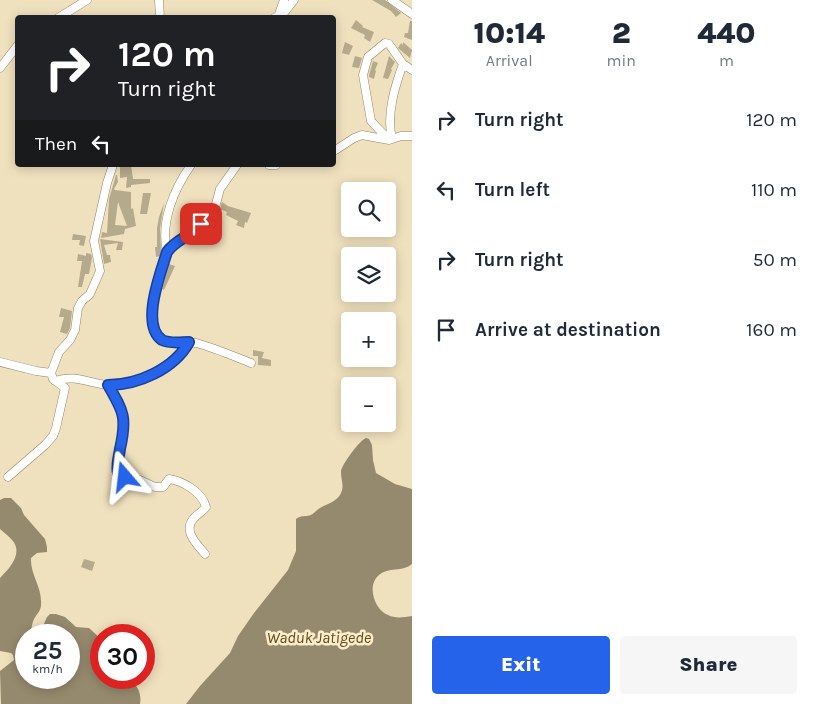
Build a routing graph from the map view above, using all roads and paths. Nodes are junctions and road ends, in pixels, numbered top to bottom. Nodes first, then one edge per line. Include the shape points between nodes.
1 (86, 0) edge
2 (159, 0) edge
3 (284, 0) edge
4 (294, 0) edge
5 (392, 0) edge
6 (412, 14) edge
7 (63, 15) edge
8 (160, 15) edge
9 (277, 15) edge
10 (280, 15) edge
11 (15, 49) edge
12 (403, 64) junction
13 (0, 68) edge
14 (412, 70) edge
15 (412, 136) edge
16 (390, 140) junction
17 (336, 150) edge
18 (112, 167) edge
19 (190, 167) edge
20 (236, 167) edge
21 (167, 252) junction
22 (189, 342) junction
23 (0, 362) edge
24 (251, 363) dead end
25 (53, 377) junction
26 (108, 385) junction
27 (376, 473) dead end
28 (8, 477) dead end
29 (373, 477) dead end
30 (20, 507) dead end
31 (16, 511) dead end
32 (205, 554) dead end

1 - 7 street
2 - 8 street
3 - 9 street
4 - 10 street
5 - 6 street
11 - 13 street
12 - 14 street
12 - 16 street via 394,92
12 - 16 street via 385,43 368,57 363,74 371,121
15 - 16 street
16 - 17 street via 358,136
18 - 25 street via 94,241 100,271 90,294 78,308 75,330 59,352
19 - 21 street via 176,189 169,210
20 - 21 street via 199,228
21 - 22 street via 153,304 153,326 162,340
22 - 24 street
22 - 26 street via 176,359 146,377 127,384
23 - 25 street
25 - 26 street via 72,377
25 - 28 street via 65,388 55,432
26 - 32 street via 124,420 118,473 159,488 168,479 176,480 196,493 206,507 192,521 190,532
27 - 29 path
30 - 31 path

